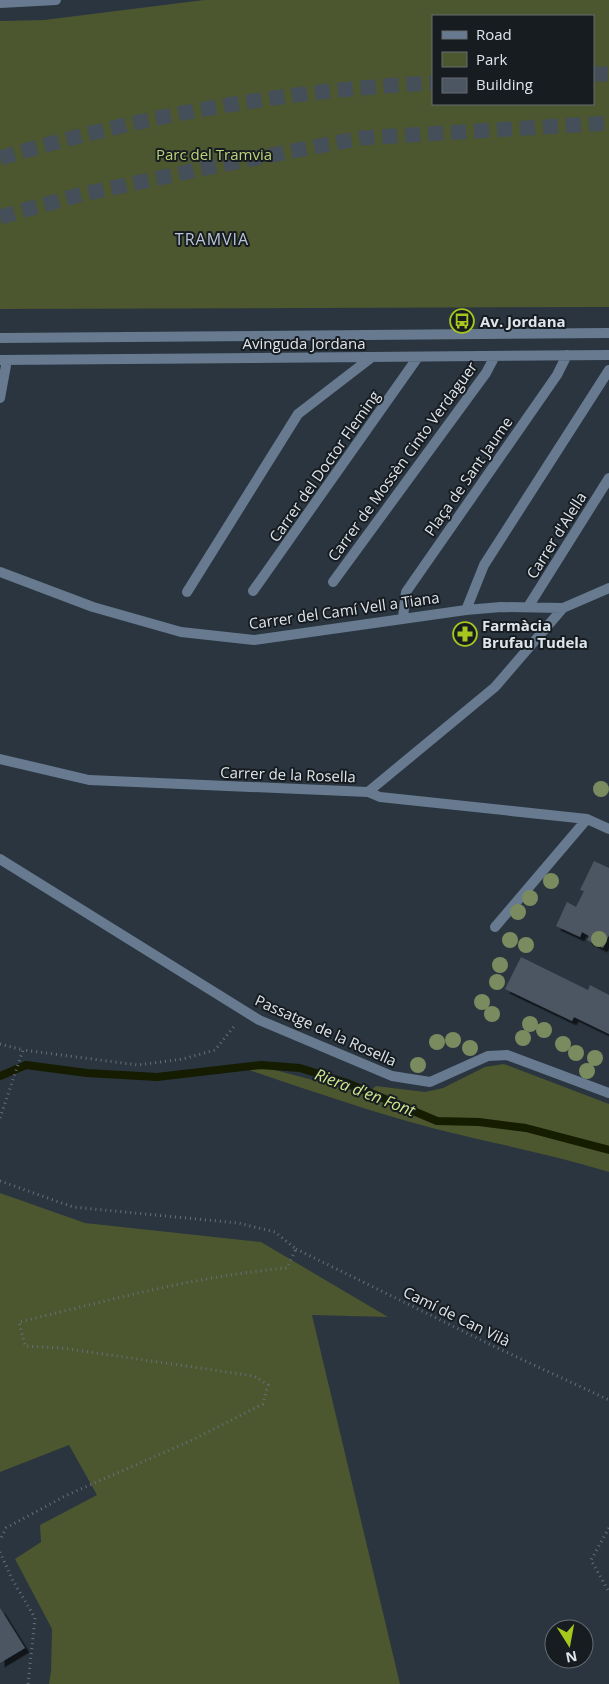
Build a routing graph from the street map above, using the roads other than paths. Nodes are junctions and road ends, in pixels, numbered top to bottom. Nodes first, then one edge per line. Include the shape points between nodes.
1 (56, 0) edge
2 (0, 3) edge
3 (609, 333) edge
4 (0, 338) edge
5 (609, 355) edge
6 (495, 356) junction
7 (567, 356) junction
8 (372, 357) junction
9 (418, 357) junction
10 (4, 360) edge
11 (609, 370) edge
12 (0, 398) edge
13 (609, 478) edge
14 (0, 572) edge
15 (333, 582) dead end
16 (609, 588) edge
17 (253, 591) dead end
18 (187, 592) dead end
19 (528, 607) junction
20 (563, 608) junction
21 (466, 610) junction
22 (403, 617) junction
23 (0, 759) edge
24 (368, 792) junction
25 (587, 819) junction
26 (609, 829) edge
27 (0, 859) edge
28 (495, 926) dead end
29 (609, 1093) edge

1 - 2 street
3 - 4 street, Avinguda Jordana
5 - 7 street, Avinguda Jordana
6 - 7 street, Avinguda Jordana
6 - 9 street, Avinguda Jordana
6 - 15 street, Carrer de Mossèn Cinto Verdaguer via 486,373
7 - 22 street, Plaça de Sant Jaume via 406,592
8 - 9 street, Avinguda Jordana
8 - 10 street, Avinguda Jordana
8 - 18 street via 298,414
9 - 17 street, Carrer del Doctor Fleming
10 - 12 street
11 - 21 street via 484,565
13 - 19 street, Carrer d'Alella
14 - 22 street, Carrer del Camí Vell a Tiana via 93,607 180,632 254,640
16 - 20 street, Carrer del Camí Vell a Tiana
19 - 20 street, Carrer del Camí Vell a Tiana
19 - 21 street, Carrer del Camí Vell a Tiana
20 - 24 street, Carrer de la Rosella via 495,687
21 - 22 street, Carrer del Camí Vell a Tiana
23 - 24 street, Carrer de la Rosella via 89,780
24 - 25 street via 380,797
25 - 26 street
25 - 28 street
27 - 29 street, Passatge de la Rosella via 259,1020 392,1076 430,1082 488,1056 507,1055

